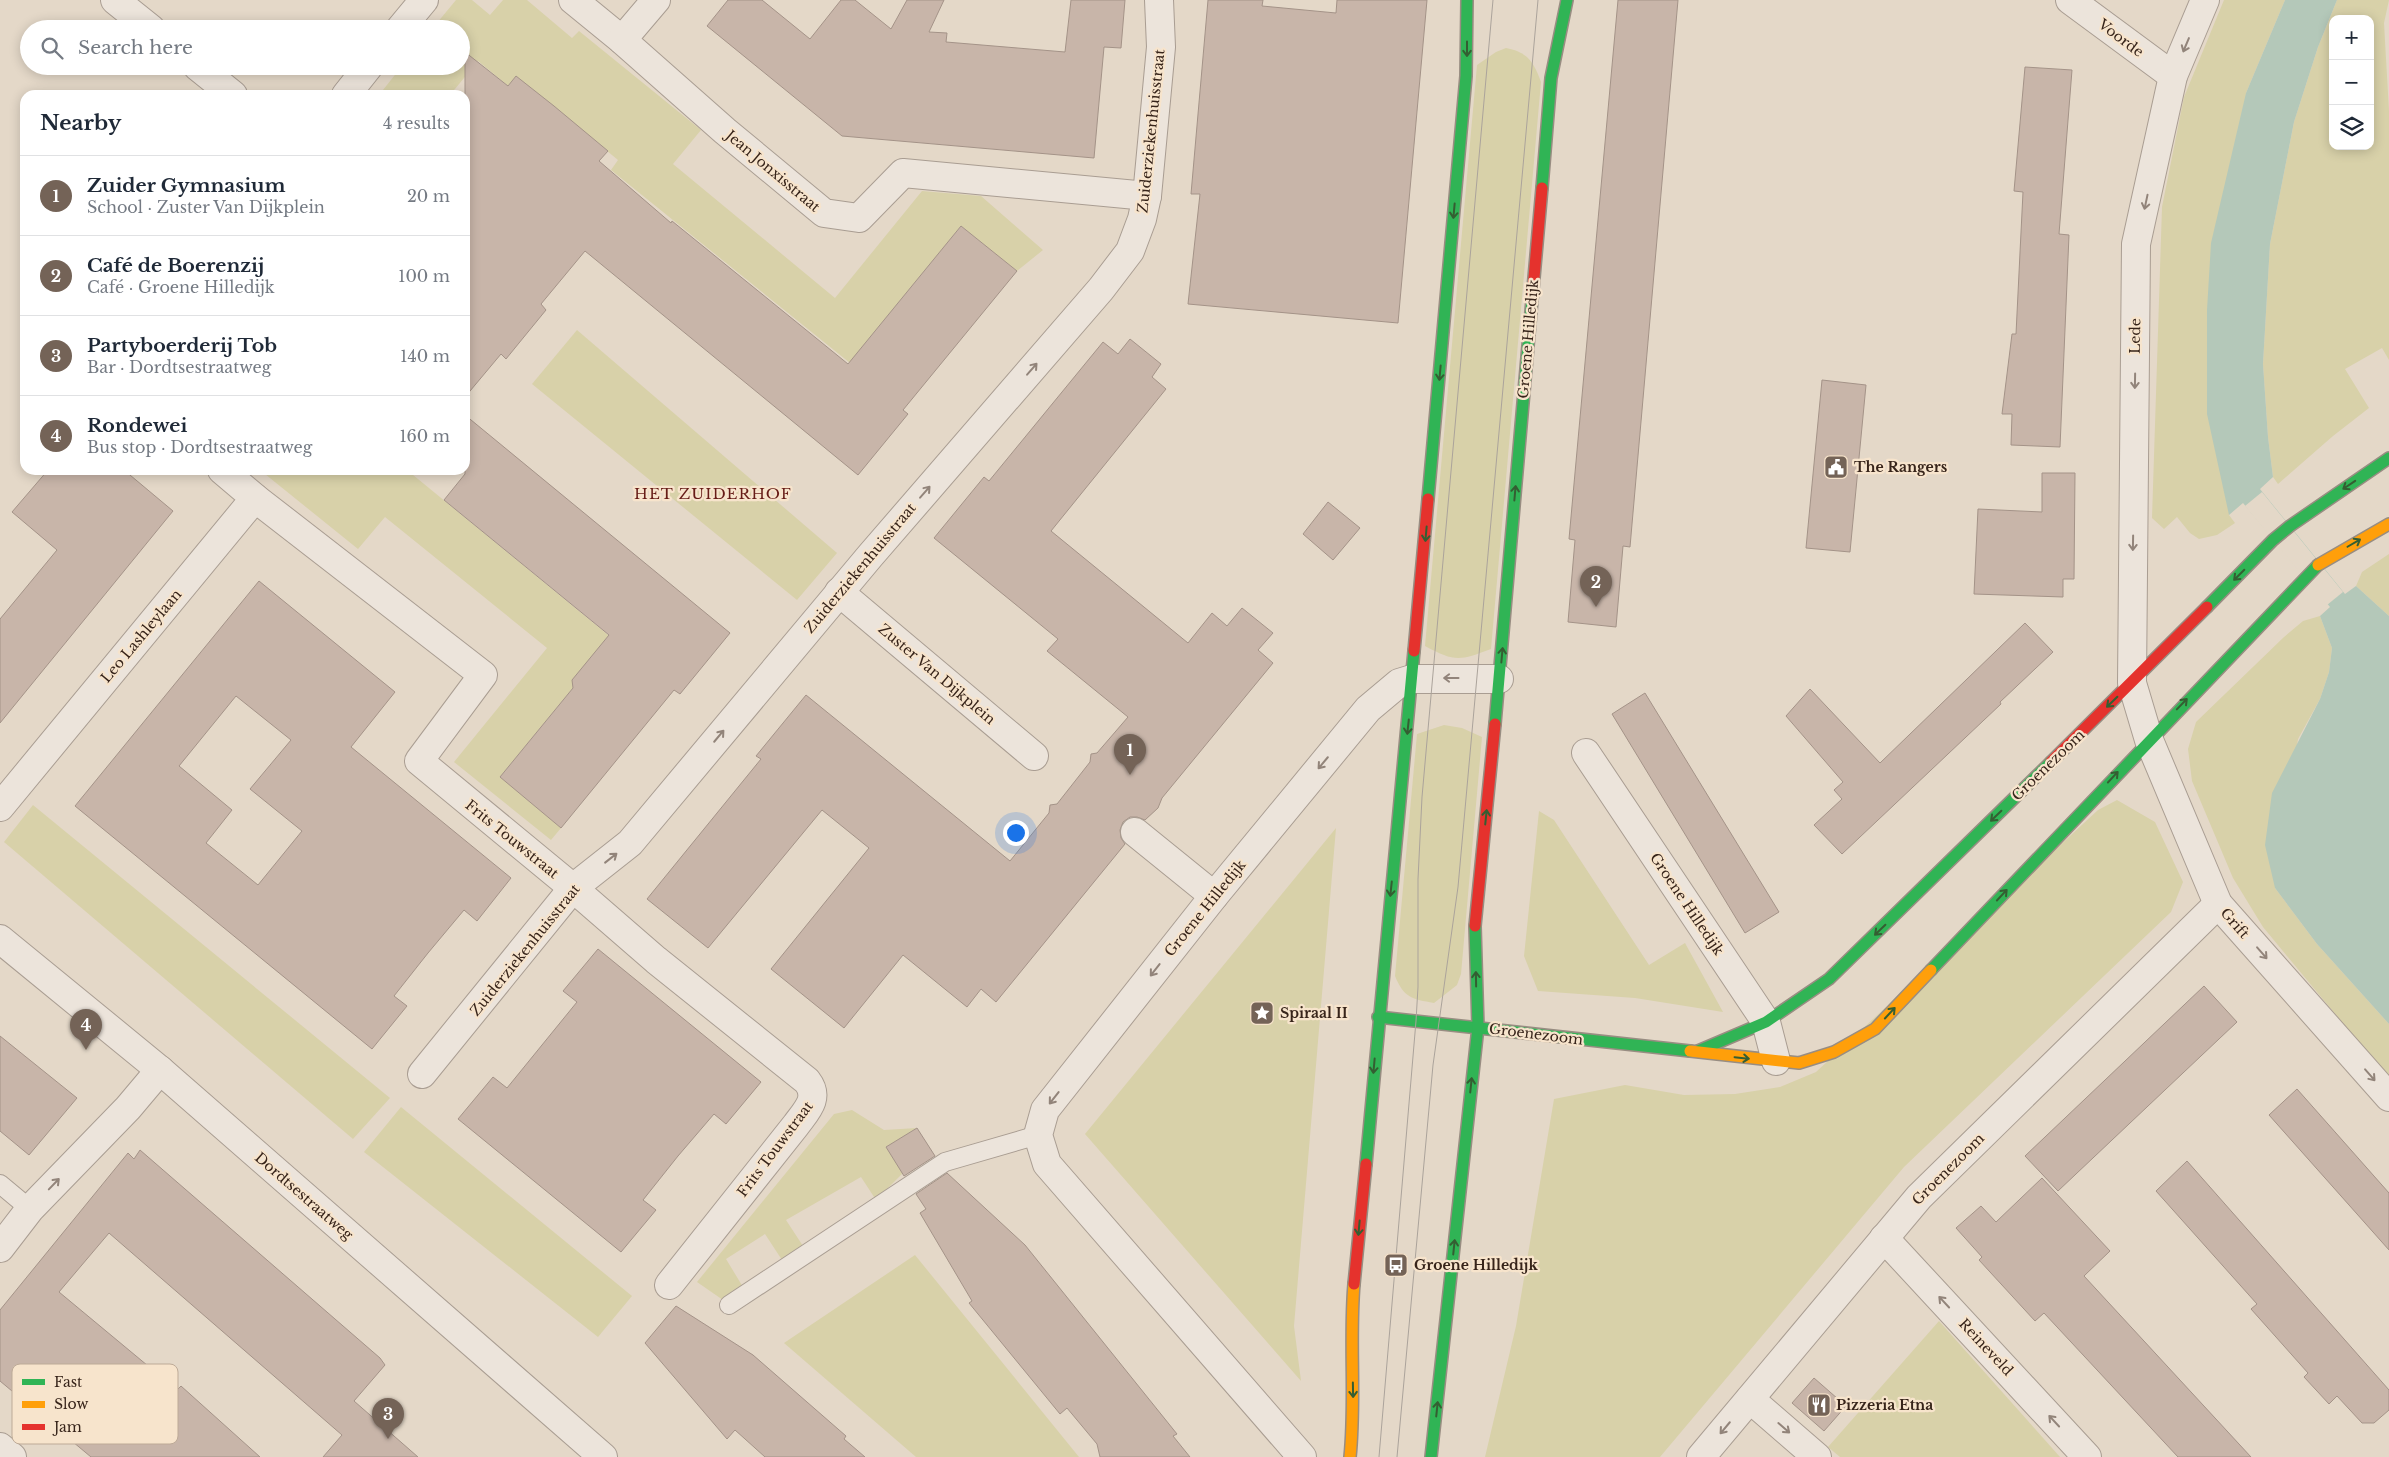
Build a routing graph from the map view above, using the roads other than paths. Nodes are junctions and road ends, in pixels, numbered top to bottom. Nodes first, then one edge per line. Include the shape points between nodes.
1 (115, 0) edge
2 (424, 0) edge
3 (573, 0) edge
4 (656, 0) edge
5 (1159, 0) edge
6 (1467, 0) edge
7 (1567, 0) edge
8 (2070, 0) edge
9 (2206, 0) edge
10 (140, 20) edge
11 (407, 20) edge
12 (622, 40) junction
13 (208, 75) edge
14 (362, 75) edge
15 (2173, 76) junction
16 (227, 90) edge
17 (350, 90) edge
18 (1147, 196) junction
19 (2389, 458) edge
20 (228, 475) edge
21 (255, 498) junction
22 (2389, 524) edge
23 (839, 592) junction
24 (1412, 679) junction
25 (1500, 679) junction
26 (2132, 683) junction
27 (2149, 740) junction
28 (1586, 753) dead end
29 (1034, 756) dead end
30 (0, 807) edge
31 (1135, 832) dead end
32 (573, 888) junction
33 (1214, 896) junction
34 (2218, 904) junction
35 (0, 939) edge
36 (1378, 1017) junction
37 (1766, 1022) junction
38 (1478, 1027) junction
39 (1694, 1053) junction
40 (1776, 1061) junction
41 (160, 1070) junction
42 (422, 1074) dead end
43 (2389, 1097) edge
44 (1038, 1135) junction
45 (0, 1184) edge
46 (30, 1208) junction
47 (1884, 1238) junction
48 (0, 1248) edge
49 (668, 1285) dead end
50 (728, 1306) dead end
51 (1750, 1399) junction
52 (0, 1447) edge
53 (12, 1457) edge
54 (603, 1457) edge
55 (1302, 1457) edge
56 (1350, 1457) edge
57 (1431, 1457) edge
58 (1701, 1457) edge
59 (1817, 1457) edge
60 (2087, 1457) edge

1 - 10 street
2 - 11 street
3 - 12 street
4 - 12 street
5 - 18 street, Zuiderziekenhuisstraat via 1160,47
6 -> 24 street via 1466,76
25 -> 7 street, Groene Hilledijk via 1550,78
8 - 15 street, Voorde
9 -> 15 street, Lede
12 - 18 street, Jean Jonxisstraat via 824,214 859,218 903,173
13 - 16 street
14 - 17 street
15 -> 26 street, Lede via 2136,244
23 -> 18 street, Zuiderziekenhuisstraat via 1101,289 1130,251 1140,230
19 -> 26 street, Groenezoom via 2273,540
20 - 21 street
21 - 30 street, Leo Lashleylaan
21 - 32 street, Frits Touwstraat via 483,675 419,761
27 -> 22 street, Groenezoom via 2304,577 2320,563
23 - 29 street, Zuster Van Dijkplein
32 -> 23 street, Zuiderziekenhuisstraat via 630,843
25 -> 24 street, Groene Hilledijk
24 -> 33 street, Groene Hilledijk via 1399,683 1368,709
24 -> 36 street
38 -> 25 street, Groene Hilledijk via 1475,924
26 - 27 street, Grift
26 -> 37 street, Groenezoom via 1829,979
27 - 34 street, Grift
40 -> 27 street, Groenezoom via 1799,1063 1834,1052 1876,1028
28 - 37 street, Groene Hilledijk
31 - 33 street
32 - 42 street, Zuiderziekenhuisstraat
32 - 49 street, Frits Touwstraat via 813,1089 813,1100 796,1125
33 -> 44 street, Groene Hilledijk via 1045,1110
34 -> 43 street, Grift
34 - 47 street, Groenezoom via 1919,1197
35 - 41 street, Dordtsestraatweg
36 - 38 street, Groenezoom
36 -> 56 street via 1352,1309 1354,1417
37 - 39 street, Groenezoom
37 - 40 street, Groene Hilledijk
38 - 39 street, Groenezoom
57 -> 38 street, Groene Hilledijk
39 -> 40 street, Groenezoom
46 -> 41 street via 128,1108
41 - 54 street, Dordtsestraatweg
44 - 50 lane via 945,1162
44 - 55 street via 1047,1164
45 - 46 lane
46 - 48 street
47 - 51 street, Groenezoom
60 -> 47 street, Reineveld
51 -> 58 street, Groenezoom
51 -> 59 street
52 - 53 street

